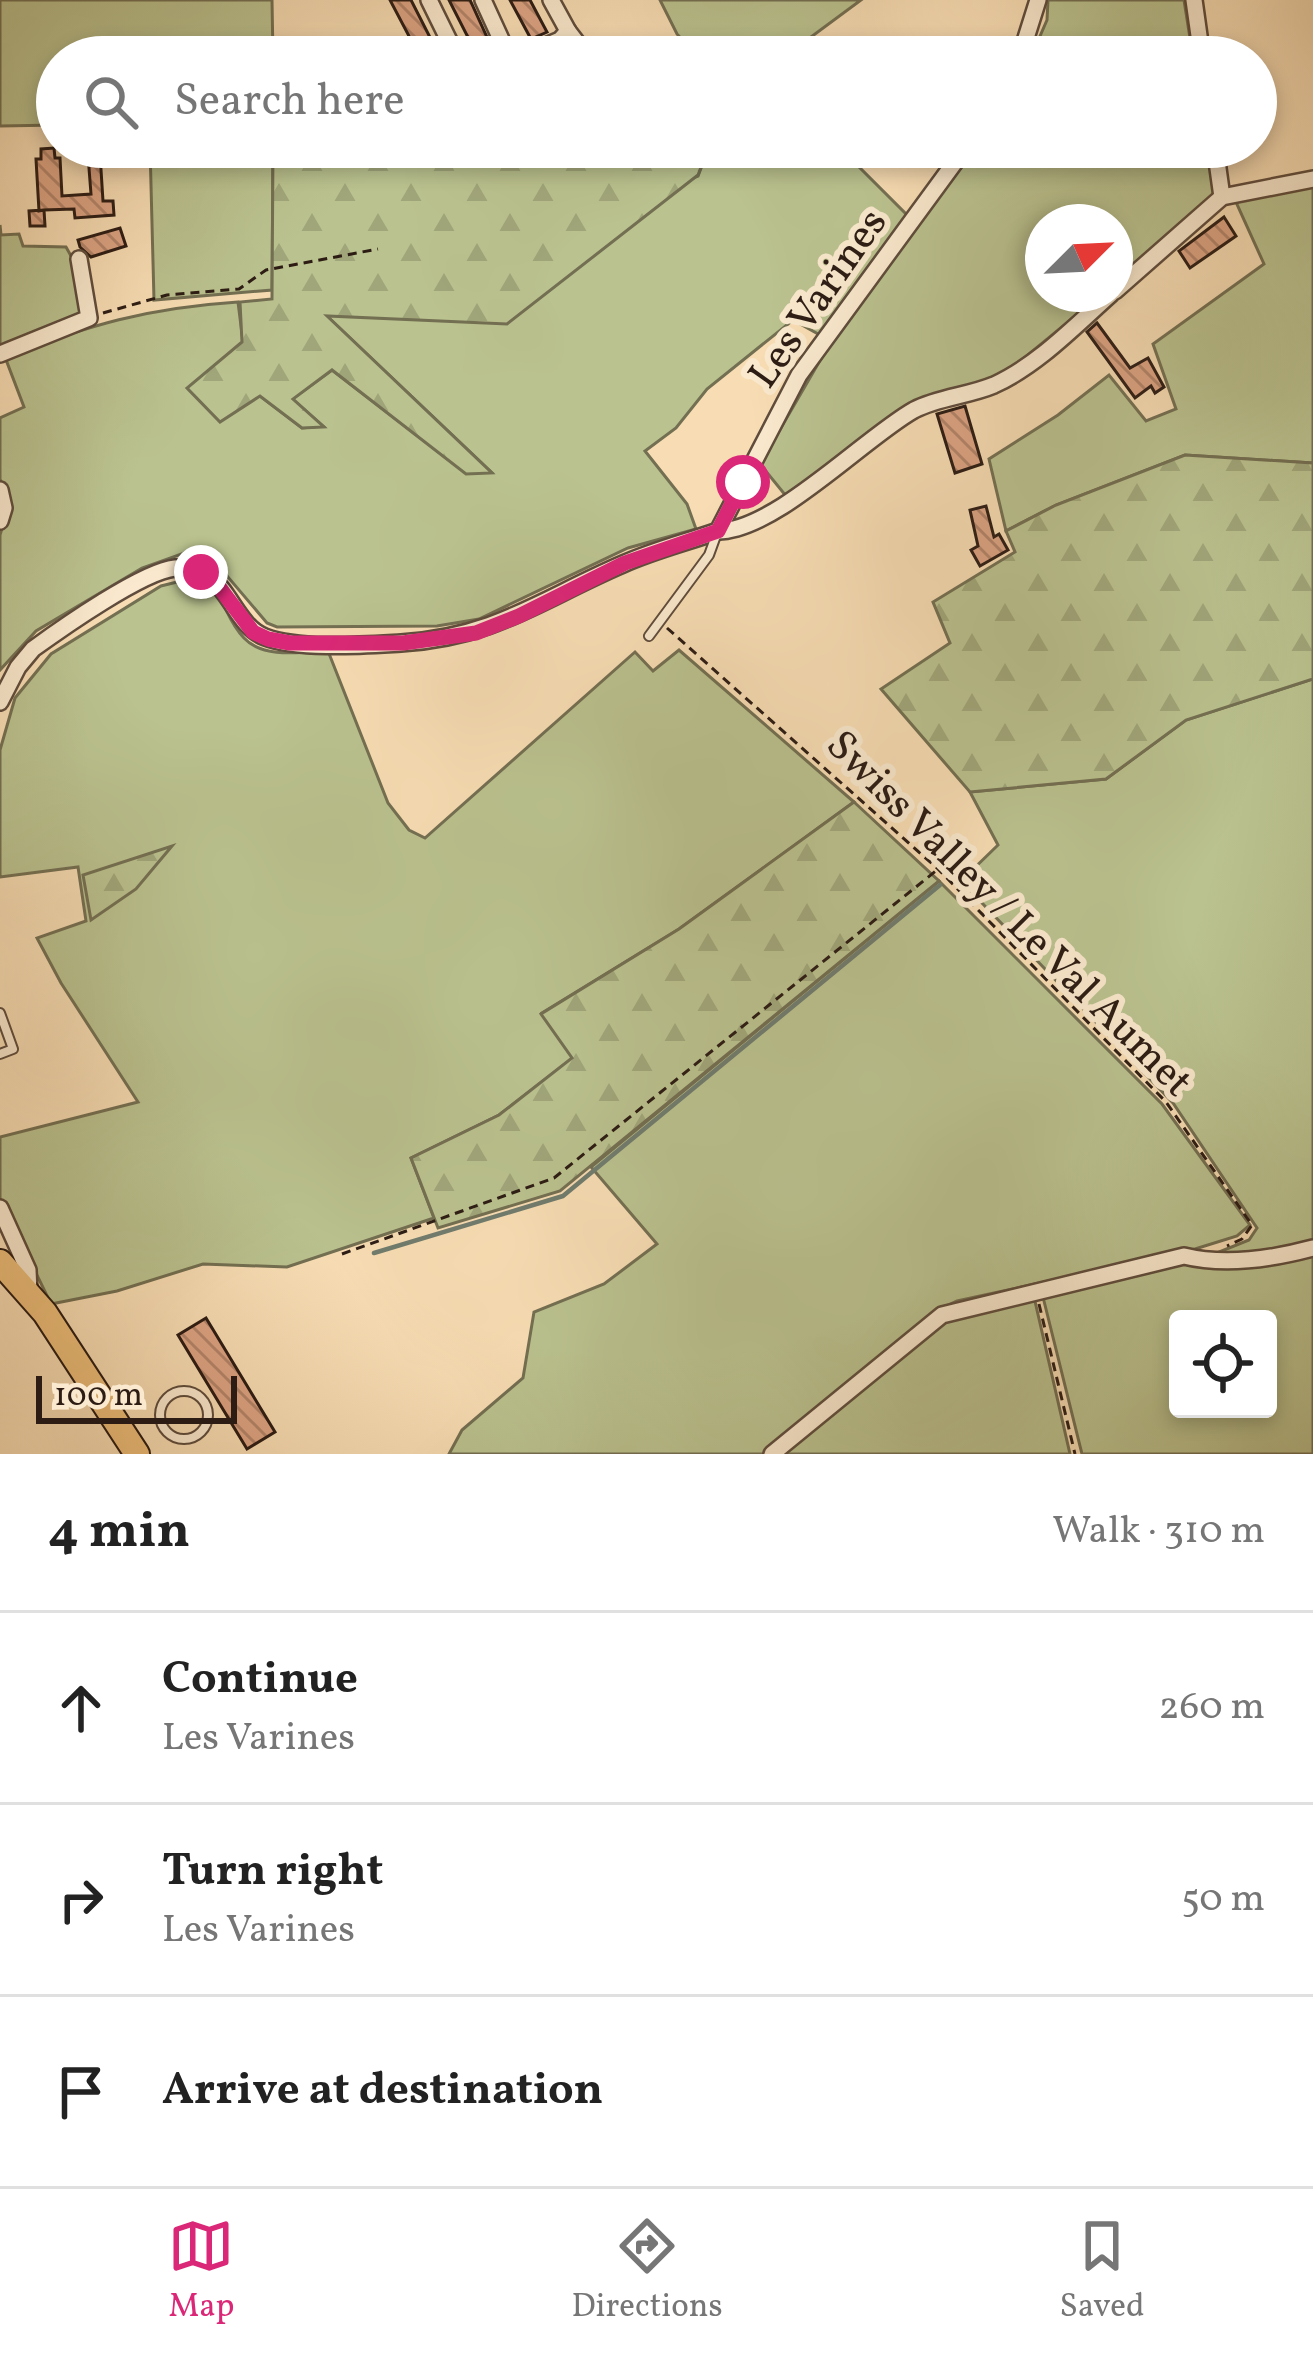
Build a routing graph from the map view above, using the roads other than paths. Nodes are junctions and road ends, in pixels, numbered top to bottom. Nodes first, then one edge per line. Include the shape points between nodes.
1 (429, 0) edge
2 (483, 0) edge
3 (551, 0) edge
4 (1038, 0) edge
5 (1193, 0) edge
6 (568, 31) junction
7 (447, 36) edge
8 (499, 36) edge
9 (564, 36) edge
10 (572, 36) edge
11 (1027, 36) edge
12 (1199, 36) edge
13 (950, 168) edge
14 (1218, 168) edge
15 (1313, 179) edge
16 (1222, 197) junction
17 (79, 259) dead end
18 (1133, 275) edge
19 (1088, 312) edge
20 (0, 354) edge
21 (0, 490) edge
22 (0, 521) edge
23 (718, 531) junction
24 (649, 636) dead end
25 (2, 690) edge
26 (0, 1013) edge
27 (0, 1054) edge
28 (0, 1208) edge
29 (1313, 1248) edge
30 (0, 1262) edge
31 (29, 1292) junction
32 (190, 1391) joint
33 (137, 1454) edge
34 (772, 1454) edge

1 - 7 street
2 - 8 street
3 - 6 street
4 - 11 street
5 - 12 street
6 - 9 street
6 - 10 street
13 - 23 street, Les Varines via 800,376
14 - 16 street
15 - 16 street
16 - 18 street
17 - 20 street via 89,317
19 - 23 street via 1010,376 918,408 761,517
21 - 22 street
23 - 24 lane
23 - 25 street via 625,563 476,633 403,643 268,639 253,632 213,579 176,568 48,638
26 - 27 lane via 14,1049
28 - 31 street via 28,1270
29 - 34 street via 1209,1262 1184,1256 941,1315
30 - 31 main road
31 - 33 main road
32 - 32 lane via 206,1403 207,1422 197,1436 176,1438 163,1427 161,1406 172,1393

